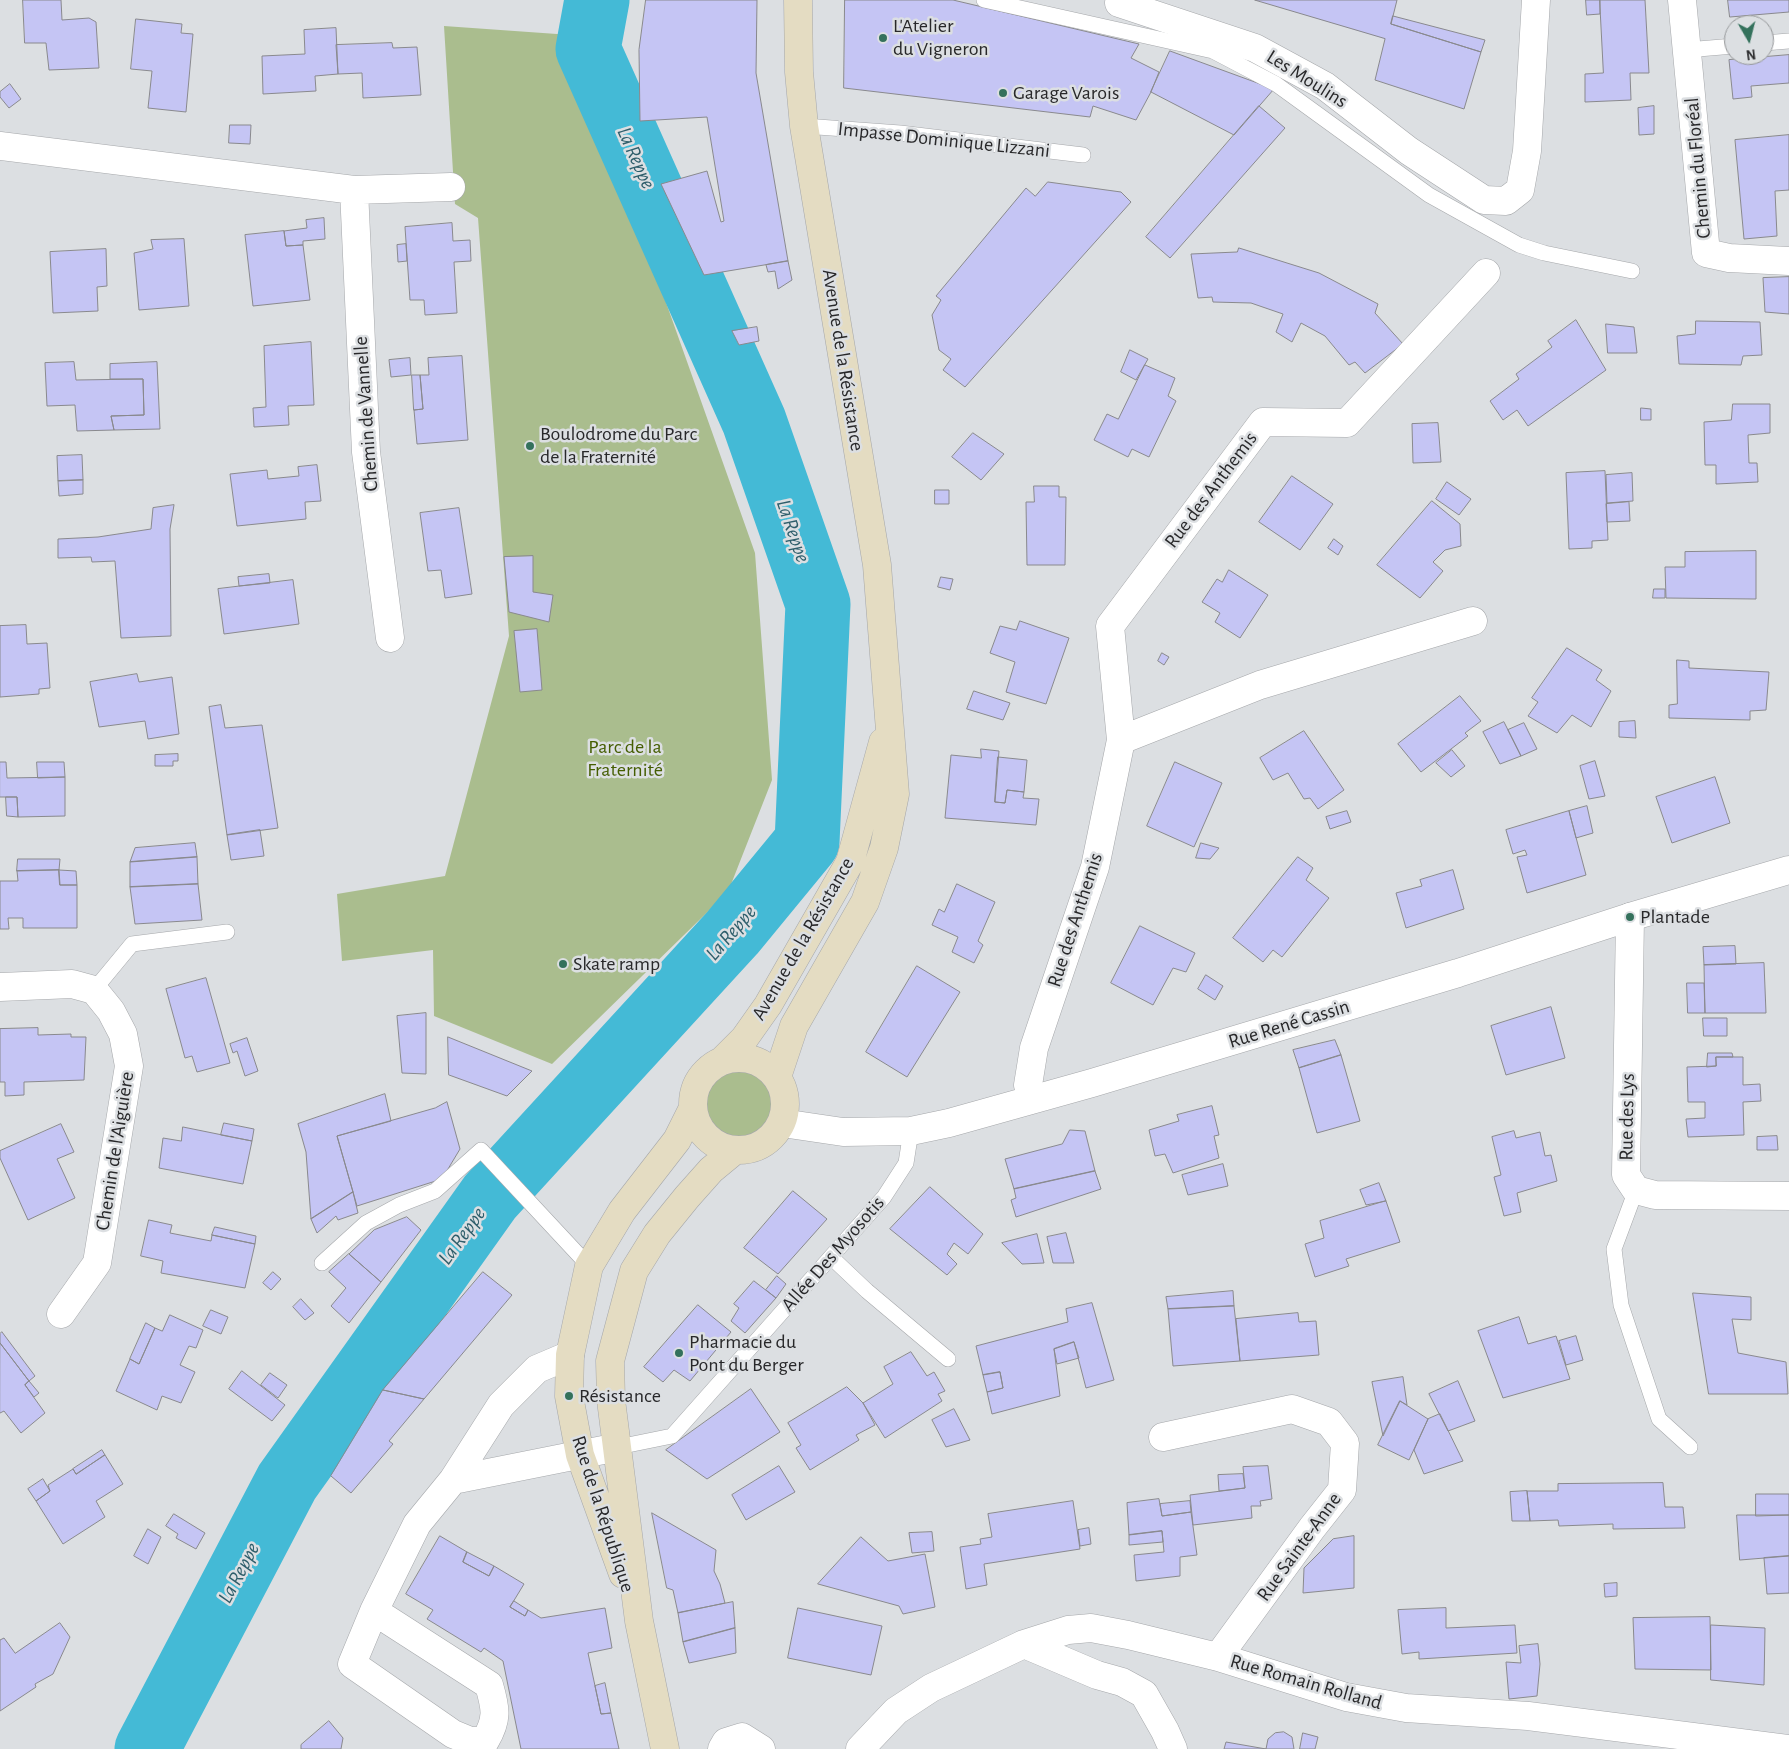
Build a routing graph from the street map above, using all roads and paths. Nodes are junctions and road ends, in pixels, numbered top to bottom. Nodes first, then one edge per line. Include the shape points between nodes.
1 (798, 0) edge
2 (984, 0) edge
3 (1120, 0) edge
4 (1536, 0) edge
5 (1682, 0) edge
6 (1789, 41) edge
7 (1774, 42) edge
8 (1724, 47) edge
9 (1686, 50) junction
10 (804, 126) junction
11 (0, 146) edge
12 (1083, 155) dead end
13 (451, 187) dead end
14 (354, 190) junction
15 (1789, 261) edge
16 (1632, 271) dead end
17 (1486, 274) dead end
18 (1473, 621) dead end
19 (390, 638) dead end
20 (888, 720) junction
21 (1121, 740) junction
22 (1789, 870) edge
23 (1630, 916) junction
24 (227, 932) dead end
25 (0, 987) edge
26 (94, 990) junction
27 (723, 1060) junction
28 (777, 1077) junction
29 (1032, 1099) junction
30 (692, 1110) junction
31 (782, 1123) junction
32 (910, 1131) junction
33 (734, 1151) junction
34 (1636, 1190) junction
35 (1789, 1196) edge
36 (831, 1257) junction
37 (322, 1263) dead end
38 (589, 1266) junction
39 (60, 1314) dead end
40 (570, 1355) junction
41 (948, 1360) dead end
42 (1163, 1437) dead end
43 (618, 1447) junction
44 (1690, 1447) dead end
45 (580, 1455) junction
46 (453, 1480) junction
47 (374, 1611) junction
48 (640, 1621) junction
49 (1024, 1644) junction
50 (1218, 1657) junction
51 (486, 1745) edge
52 (665, 1749) edge
53 (722, 1749) edge
54 (761, 1749) edge
55 (860, 1749) edge
56 (1173, 1749) edge
57 (1789, 1749) edge

1 - 10 main road, Avenue de la Résistance
2 - 16 lane via 1213,51 1276,84 1429,195 1519,245
3 - 4 street, Les Moulins via 1119,4 1255,48 1325,86 1409,151 1484,200 1506,200 1520,190 1527,151
5 - 9 street, Chemin du Floréal
6 - 7 lane
8 - 9 lane
9 - 15 street, Chemin du Floréal via 1706,253 1729,258
10 - 12 lane, Impasse Dominique Lizzani via 900,133
10 - 20 main road, Avenue de la Résistance via 877,566
11 - 14 street
13 - 14 street
14 - 19 street, Chemin de Vannelle via 366,452
17 - 21 street, Rue des Anthemis via 1347,423 1263,422 1110,626
18 - 21 street via 1260,685
20 - 27 main road, Avenue de la Résistance via 850,862 768,1005 744,1039
20 - 28 main road, Avenue de la Résistance via 895,794 884,848 865,902 794,1026
21 - 29 street, Rue des Anthemis via 1095,867 1034,1048 1028,1085
22 - 23 street, Rue René Cassin
23 - 29 street, Rue René Cassin via 1448,976
23 - 34 street, Rue des Lys via 1626,1175
24 - 26 lane via 132,944
25 - 26 street via 72,984
26 - 39 street, Chemin de l'Aiguière via 124,1034 129,1066 97,1264
27 - 28 main road via 735,1058 758,1062
27 - 30 main road via 705,1072 694,1089
28 - 31 main road via 786,1108
29 - 32 street, Rue René Cassin
30 - 33 main road via 696,1125 705,1138
30 - 38 main road, Rue de la République via 677,1140 622,1211
31 - 32 street, Rue René Cassin via 843,1132
31 - 33 main road via 774,1136 762,1144 749,1150
32 - 36 lane, Allée Des Myosotis via 906,1163 884,1197
33 - 43 main road, Rue de la République via 711,1170 687,1197 657,1234 634,1271 610,1361 611,1400
34 - 35 street, Rue des Lys via 1655,1195
34 - 44 lane via 1614,1249 1622,1305 1659,1419
36 - 41 lane
36 - 43 lane, Allée Des Myosotis via 672,1436
37 - 38 lane via 366,1223 435,1191 482,1150
38 - 40 main road, Rue de la République
40 - 45 main road, Rue de la République via 570,1396
40 - 46 street via 537,1369 501,1405
42 - 50 street, Rue Sainte-Anne via 1292,1409 1329,1422 1345,1443 1342,1490
43 - 45 street
43 - 48 main road, Rue de la République
45 - 46 street
45 - 48 main road, Rue de la République
46 - 47 street via 418,1524
47 - 51 street via 489,1685 495,1707 494,1727
47 - 51 street via 352,1664 453,1734
48 - 52 main road, Rue de la République
49 - 50 street, Rue Romain Rolland via 1068,1630 1091,1628
49 - 55 street, Rue Romain Rolland via 931,1688 896,1711
49 - 56 street via 1097,1675 1122,1682 1144,1694
50 - 57 street, Rue Romain Rolland via 1346,1697 1406,1708 1528,1716
53 - 54 street via 726,1742 742,1737

